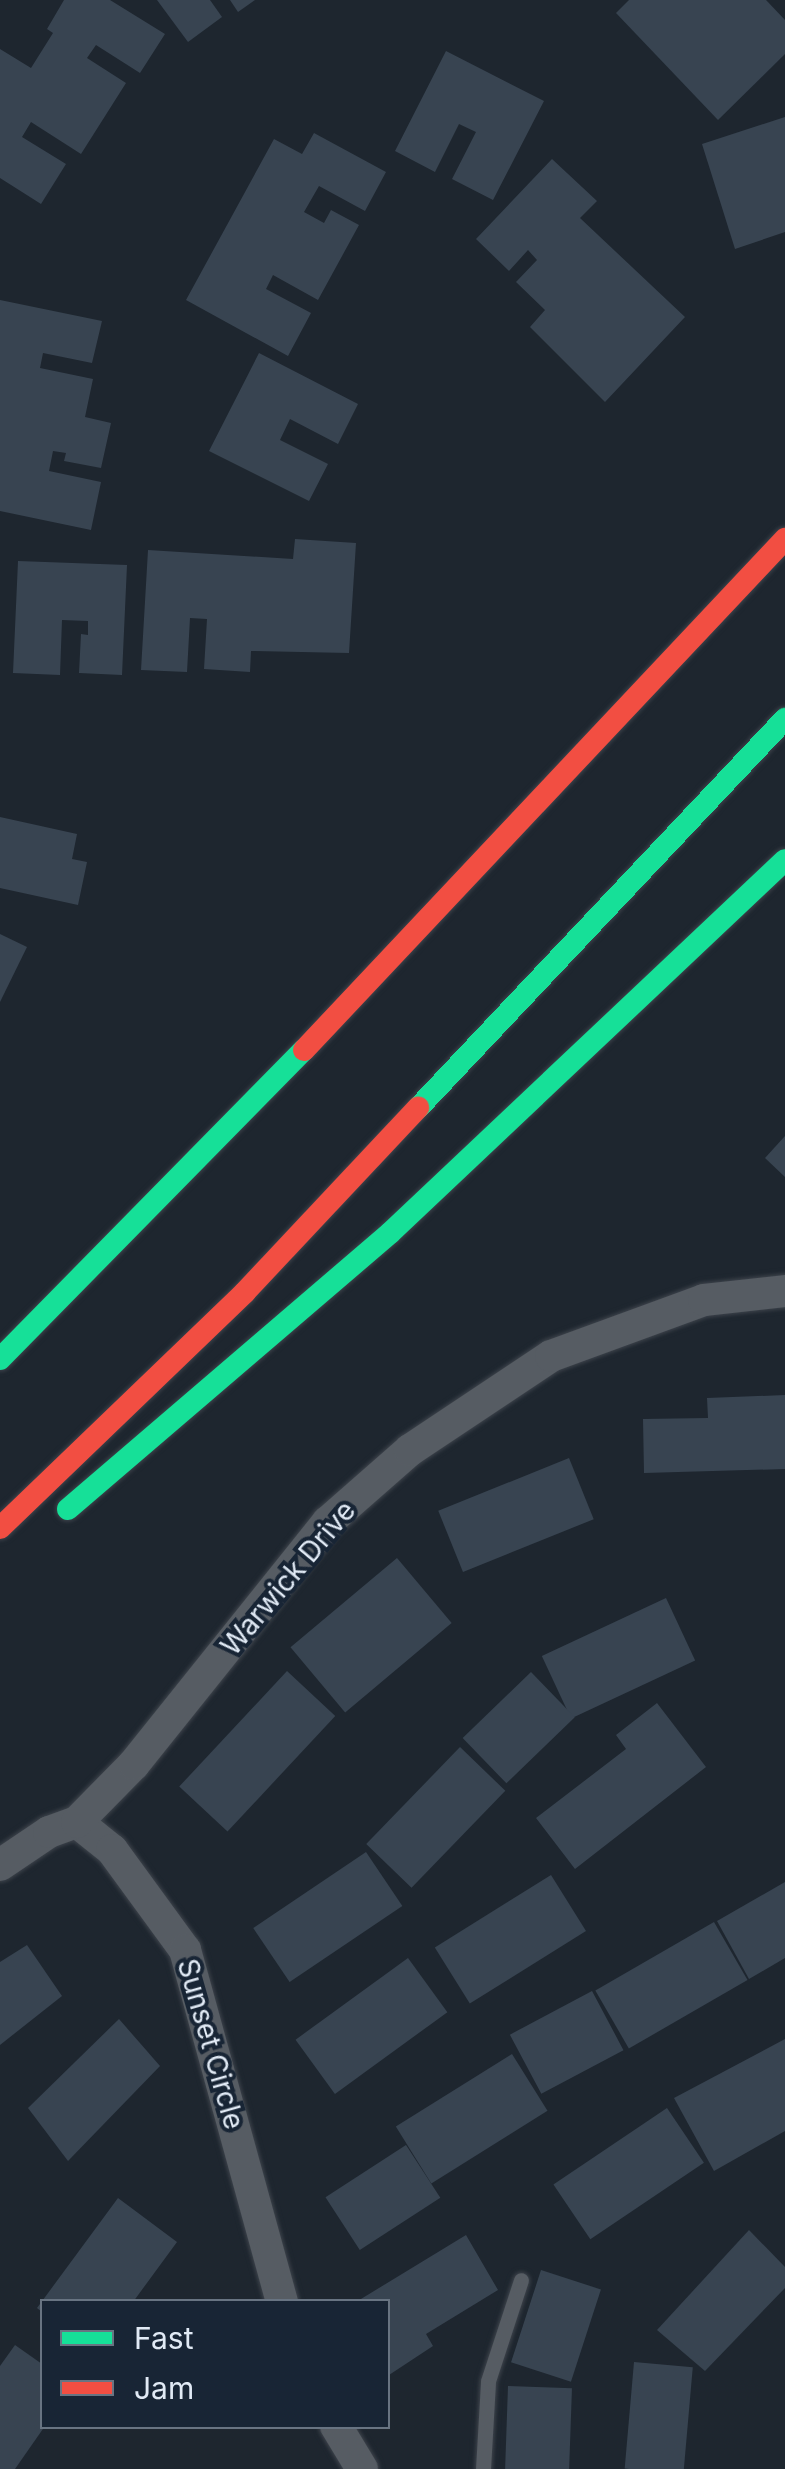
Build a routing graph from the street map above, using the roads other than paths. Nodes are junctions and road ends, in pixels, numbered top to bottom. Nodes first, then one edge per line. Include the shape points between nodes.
1 (785, 539) edge
2 (785, 719) edge
3 (785, 860) edge
4 (785, 1291) edge
5 (0, 1358) edge
6 (46, 1525) dead end
7 (0, 1528) edge
8 (77, 1822) junction
9 (0, 1865) edge
10 (521, 2280) dead end
11 (281, 2299) edge
12 (338, 2429) edge
13 (362, 2469) edge
14 (483, 2469) edge

1 - 5 highway via 360,994
2 - 7 highway via 244,1292
3 - 6 highway via 376,1246
4 - 8 street, Warwick Drive via 704,1300 551,1356 410,1450 328,1522 134,1764
8 - 9 street, Warwick Drive
8 - 11 street, Sunset Circle via 112,1850 185,1950
10 - 14 lane via 488,2380
12 - 13 street

